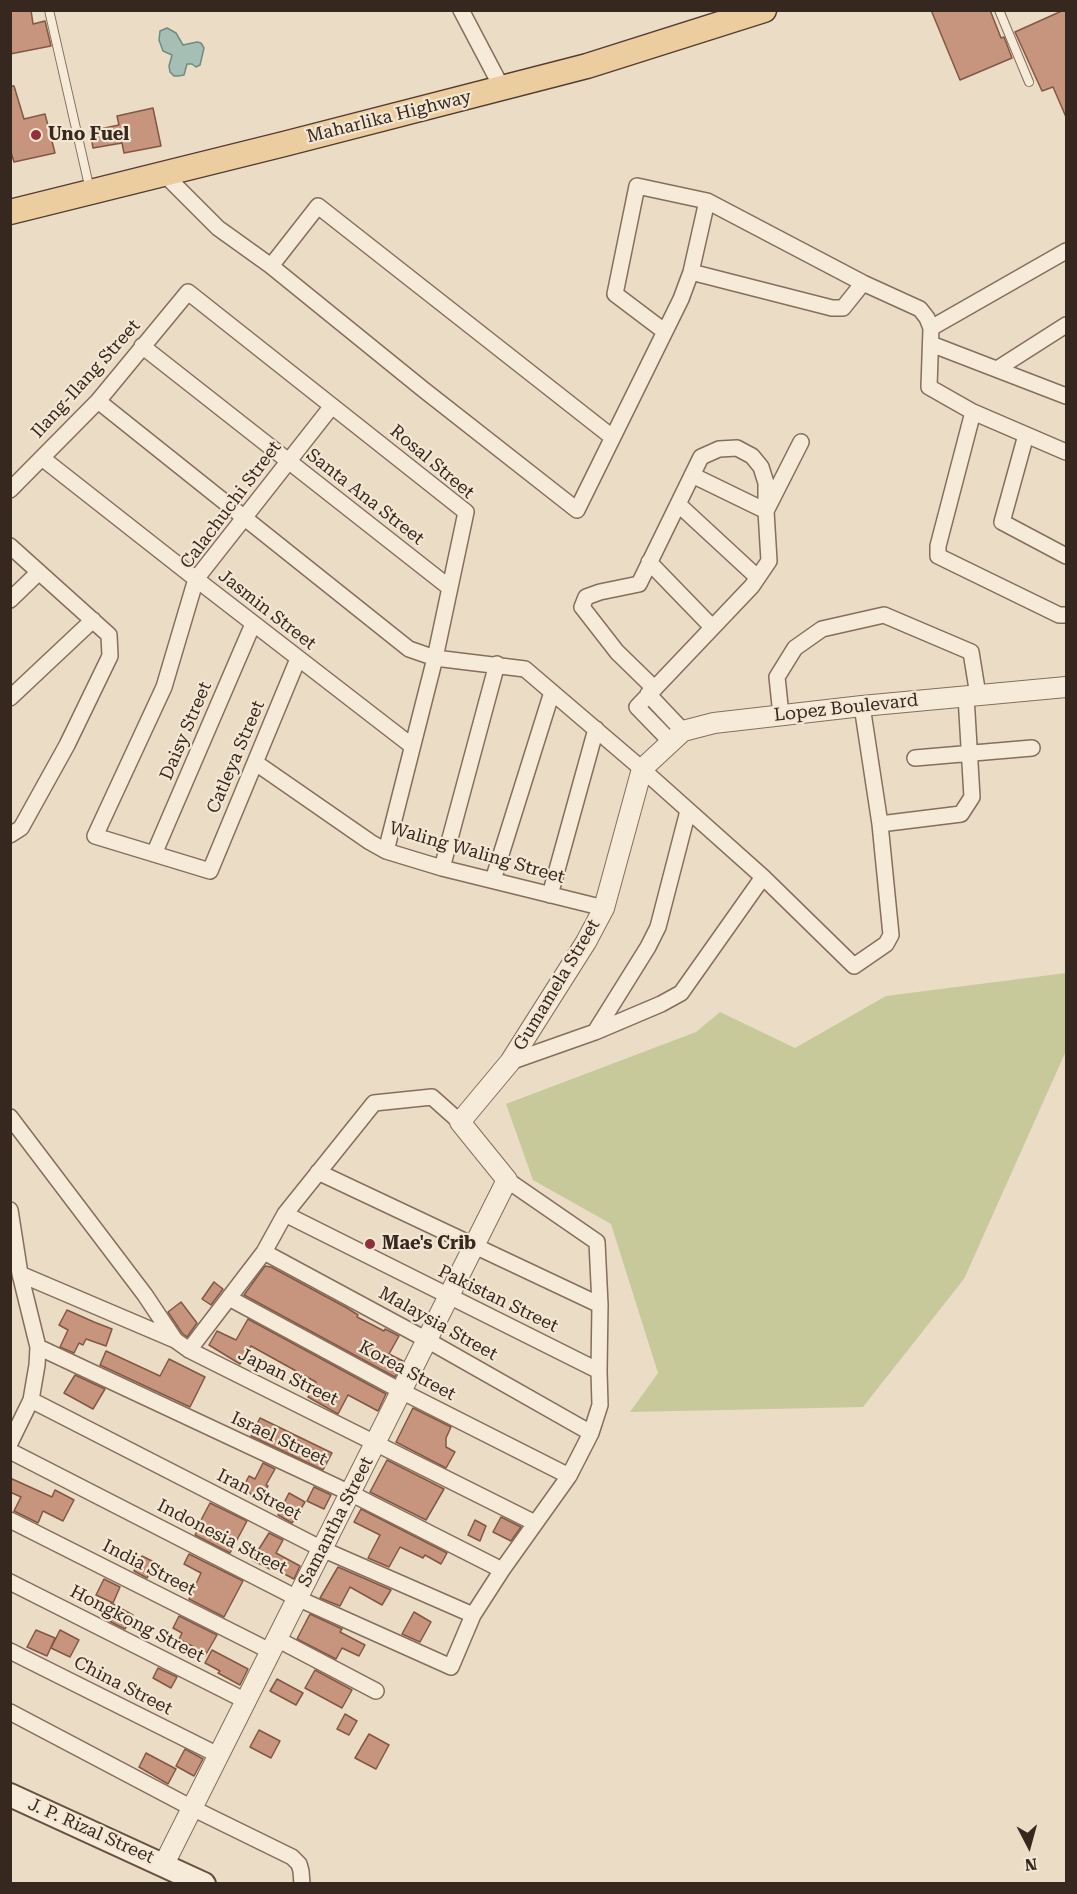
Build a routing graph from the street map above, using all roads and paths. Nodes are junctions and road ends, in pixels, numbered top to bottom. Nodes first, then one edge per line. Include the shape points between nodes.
1 (48, 10) edge
2 (461, 10) edge
3 (764, 10) edge
4 (999, 10) edge
5 (1029, 82) dead end
6 (502, 88) junction
7 (164, 173) junction
8 (91, 192) junction
9 (707, 201) junction
10 (10, 212) edge
11 (1066, 252) edge
12 (271, 266) junction
13 (691, 272) junction
14 (863, 283) junction
15 (188, 292) joint
16 (1066, 325) edge
17 (931, 328) junction
18 (664, 331) junction
19 (931, 344) junction
20 (142, 346) junction
21 (997, 369) junction
22 (1065, 393) edge
23 (98, 401) junction
24 (332, 406) junction
25 (973, 412) junction
26 (1026, 435) junction
27 (612, 437) junction
28 (801, 442) dead end
29 (1066, 452) edge
30 (42, 458) junction
31 (288, 461) junction
32 (692, 475) junction
33 (10, 490) edge
34 (678, 504) junction
35 (766, 511) junction
36 (244, 517) junction
37 (10, 546) edge
38 (1066, 556) edge
39 (650, 562) junction
40 (39, 572) junction
41 (757, 577) junction
42 (196, 579) junction
43 (450, 588) junction
44 (10, 600) edge
45 (1066, 615) edge
46 (93, 620) junction
47 (254, 624) junction
48 (712, 627) junction
49 (298, 658) junction
50 (435, 658) junction
51 (497, 664) junction
52 (1066, 687) edge
53 (651, 691) junction
54 (552, 692) junction
55 (972, 696) junction
56 (10, 698) edge
57 (862, 706) junction
58 (781, 715) junction
59 (596, 729) junction
60 (677, 737) junction
61 (412, 746) junction
62 (1032, 748) dead end
63 (969, 752) junction
64 (915, 758) dead end
65 (255, 763) junction
66 (642, 769) junction
67 (688, 812) junction
68 (880, 824) junction
69 (10, 835) edge
70 (386, 851) junction
71 (154, 854) junction
72 (442, 868) junction
73 (763, 877) junction
74 (493, 880) junction
75 (550, 895) junction
76 (604, 908) junction
77 (595, 1032) junction
78 (510, 1062) junction
79 (10, 1118) edge
80 (460, 1122) junction
81 (318, 1172) junction
82 (507, 1180) junction
83 (10, 1210) edge
84 (285, 1214) junction
85 (474, 1246) junction
86 (264, 1252) junction
87 (20, 1274) junction
88 (448, 1297) junction
89 (229, 1298) junction
90 (600, 1305) junction
91 (174, 1340) junction
92 (427, 1340) junction
93 (38, 1347) junction
94 (189, 1350) junction
95 (599, 1371) junction
96 (402, 1391) junction
97 (31, 1400) junction
98 (591, 1433) junction
99 (10, 1443) edge
100 (375, 1443) junction
101 (10, 1451) edge
102 (569, 1476) junction
103 (350, 1493) junction
104 (10, 1520) edge
105 (535, 1523) junction
106 (322, 1549) junction
107 (502, 1569) junction
108 (10, 1582) edge
109 (297, 1598) junction
110 (473, 1616) junction
111 (274, 1645) junction
112 (10, 1651) edge
113 (376, 1691) dead end
114 (246, 1701) junction
115 (10, 1712) edge
116 (218, 1755) junction
117 (10, 1795) edge
118 (192, 1808) junction
119 (164, 1864) junction
120 (204, 1884) edge
121 (302, 1884) edge

1 - 8 lane
2 - 6 street
3 - 6 main road, Maharlika Highway via 587,66
4 - 5 lane
6 - 7 main road, Maharlika Highway
7 - 8 main road, Maharlika Highway
7 - 12 street via 218,228
8 - 10 main road, Maharlika Highway
9 - 13 street
9 - 14 street
9 - 18 street via 637,186 615,294
11 - 17 street
12 - 27 street via 318,206
12 - 27 street via 578,510
13 - 14 street via 832,308 843,308
13 - 18 street
14 - 17 street via 920,309
15 - 20 street, Ilang-Ilang Street
15 - 24 street, Rosal Street
16 - 21 street
17 - 19 street
18 - 27 street
19 - 21 street
19 - 25 street via 929,387
20 - 23 street, Ilang-Ilang Street
20 - 31 street, Santa Ana Street
21 - 22 street
23 - 30 street, Ilang-Ilang Street
23 - 36 street
24 - 31 street, Calachuchi Street
24 - 43 street, Rosal Street via 466,512
25 - 26 street
25 - 45 street via 938,556
26 - 29 street
26 - 38 street via 1002,522
28 - 35 street
30 - 33 street, Ilang-Ilang Street
30 - 42 street, Jasmin Street
31 - 36 street, Calachuchi Street
31 - 43 street, Santa Ana Street
32 - 34 street
32 - 35 street
32 - 35 street via 701,457 719,449 737,448 752,456 761,467 766,483
34 - 39 street
34 - 41 street
35 - 41 street via 769,561
36 - 42 street, Calachuchi Street
36 - 50 street via 409,649
37 - 40 street
39 - 48 street
39 - 53 street via 639,584 586,597 582,607
40 - 44 street
40 - 46 street
41 - 48 street
42 - 47 street, Jasmin Street
42 - 71 street, Calachuchi Street via 164,687 95,836
43 - 50 street, Rosal Street
46 - 56 street
46 - 69 street via 109,635 110,656 21,828
47 - 49 street, Jasmin Street
47 - 71 street, Daisy Street
48 - 53 street
49 - 61 street, Jasmin Street
49 - 65 street, Catleya Street
50 - 51 street
50 - 61 street, Rosal Street
51 - 54 street via 525,669
51 - 72 street
52 - 55 street, Lopez Boulevard
53 - 60 street
54 - 59 street
54 - 74 street
55 - 57 street, Lopez Boulevard
55 - 58 street via 971,652 884,615 822,629 795,648 777,676
55 - 63 street
57 - 58 street, Lopez Boulevard
57 - 68 street
58 - 60 street, Lopez Boulevard via 714,723
59 - 66 street
59 - 75 street
60 - 66 street, Lopez Boulevard
61 - 70 street, Rosal Street
62 - 63 street
63 - 64 street
63 - 68 street via 972,797 961,814
65 - 70 street, Waling Waling Street
65 - 71 street, Catleya Street via 210,871
66 - 67 street
66 - 76 street, Gumamela Street
67 - 73 street
67 - 77 street via 658,927
68 - 73 street via 891,935 886,944 854,966
70 - 72 street, Waling Waling Street
72 - 74 street, Waling Waling Street
73 - 77 street via 681,993
74 - 75 street, Waling Waling Street
75 - 76 street, Waling Waling Street
76 - 78 street, Gumamela Street
77 - 78 street
78 - 80 street, Gumamela Street
79 - 91 street via 145,1294
80 - 81 street via 432,1097 374,1103
80 - 82 street
81 - 84 street
81 - 85 street
82 - 85 street, Samantha Street
82 - 90 street via 597,1242
83 - 87 street
84 - 86 street
84 - 88 street, Pakistan Street
85 - 88 street, Samantha Street
85 - 90 street
86 - 89 street
86 - 92 street, Malaysia Street
87 - 91 street, Japan Street
87 - 93 street
88 - 92 street, Samantha Street
88 - 95 street, Pakistan Street
89 - 94 street
89 - 96 street, Korea Street
90 - 95 street
91 - 94 street, Japan Street
92 - 96 street, Samantha Street
92 - 98 street, Malaysia Street
93 - 97 street
93 - 103 street, Israel Street
94 - 100 street, Japan Street
95 - 98 street via 600,1405
96 - 100 street, Samantha Street
96 - 102 street, Korea Street
97 - 99 street
97 - 106 street, Iran Street
98 - 102 street
100 - 103 street, Samantha Street
100 - 105 street, Japan Street
101 - 109 street, Indonesia Street
102 - 105 street
103 - 106 street, Samantha Street
103 - 107 street, Israel Street
104 - 111 street, India Street
105 - 107 street
106 - 109 street, Samantha Street
106 - 110 street, Iran Street
107 - 110 street
108 - 114 street, Hongkong Street
109 - 110 street, Indonesia Street via 451,1667
109 - 111 street, Samantha Street
111 - 113 street, India Street
111 - 114 street, Samantha Street
112 - 116 street, China Street
114 - 116 street, Samantha Street
115 - 118 street
116 - 118 street, Samantha Street
117 - 119 main road, J. P. Rizal Street
118 - 119 street, Samantha Street
118 - 121 street via 292,1857 302,1871
119 - 120 main road, J. P. Rizal Street

